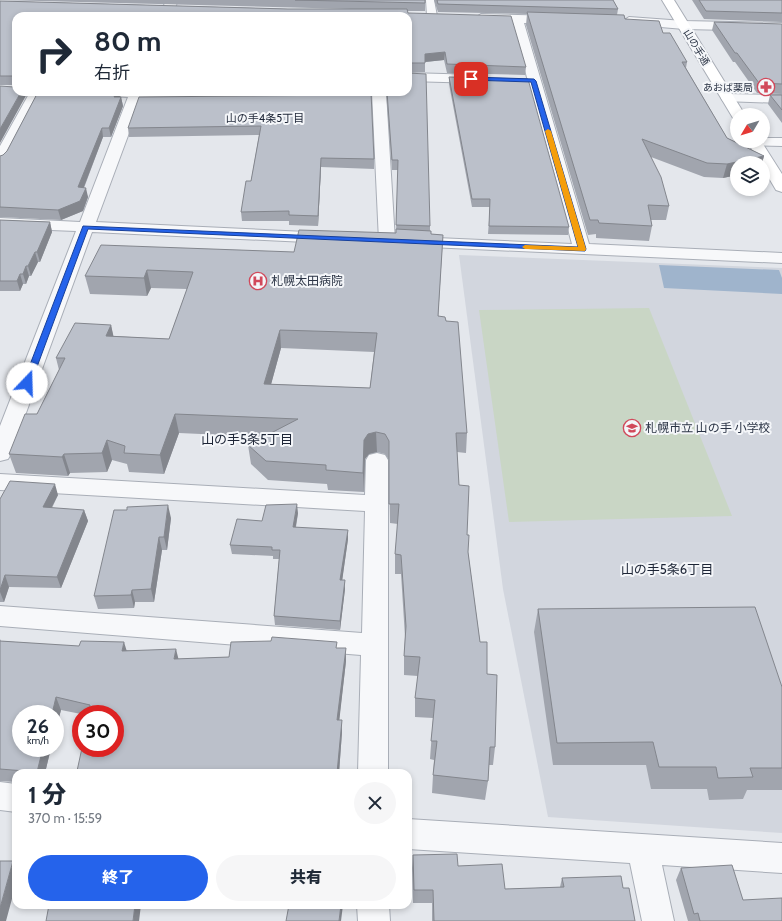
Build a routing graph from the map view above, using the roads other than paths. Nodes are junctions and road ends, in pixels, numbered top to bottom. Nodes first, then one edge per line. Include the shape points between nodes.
1 (430, 0) edge
2 (668, 0) edge
3 (153, 8) edge
4 (169, 8) edge
5 (185, 8) edge
6 (417, 16) edge
7 (436, 16) joint
8 (471, 17) edge
9 (517, 18) junction
10 (571, 20) edge
11 (617, 21) edge
12 (684, 25) junction
13 (782, 27) edge
14 (412, 77) edge
15 (494, 79) edge
16 (518, 80) edge
17 (534, 81) junction
18 (34, 96) edge
19 (135, 96) edge
20 (226, 96) edge
21 (292, 96) edge
22 (379, 96) edge
23 (728, 98) junction
24 (782, 99) edge
25 (734, 108) edge
26 (770, 142) edge
27 (782, 142) edge
28 (758, 148) edge
29 (0, 160) edge
30 (782, 187) edge
31 (0, 223) edge
32 (86, 227) junction
33 (339, 239) edge
34 (582, 249) junction
35 (782, 258) edge
36 (0, 454) edge
37 (377, 460) dead end
38 (0, 482) edge
39 (377, 504) junction
40 (0, 616) edge
41 (375, 645) junction
42 (373, 769) edge
43 (0, 796) edge
44 (12, 798) edge
45 (412, 834) edge
46 (643, 850) junction
47 (782, 858) edge
48 (373, 909) edge
49 (374, 921) edge
50 (658, 921) edge

1 - 7 lane
2 - 12 main road, 山の手通
3 - 4 street
4 - 5 street
6 - 7 street
8 - 9 street
9 - 10 street
9 - 17 street
11 - 12 street
12 - 13 street
12 - 23 main road, 山の手通
14 - 15 street
16 - 17 street
17 - 34 street
18 - 29 street
19 - 32 street
20 - 21 street via 292,99
22 - 34 street via 379,241
23 - 24 street
23 - 25 main road, 山の手通
26 - 27 street
28 - 30 main road
31 - 32 street
32 - 33 street
32 - 36 street
34 - 35 street
37 - 39 street
38 - 39 street
39 - 41 street
40 - 41 street
41 - 42 street
43 - 44 street
45 - 46 street
46 - 47 street
46 - 50 street
48 - 49 street

